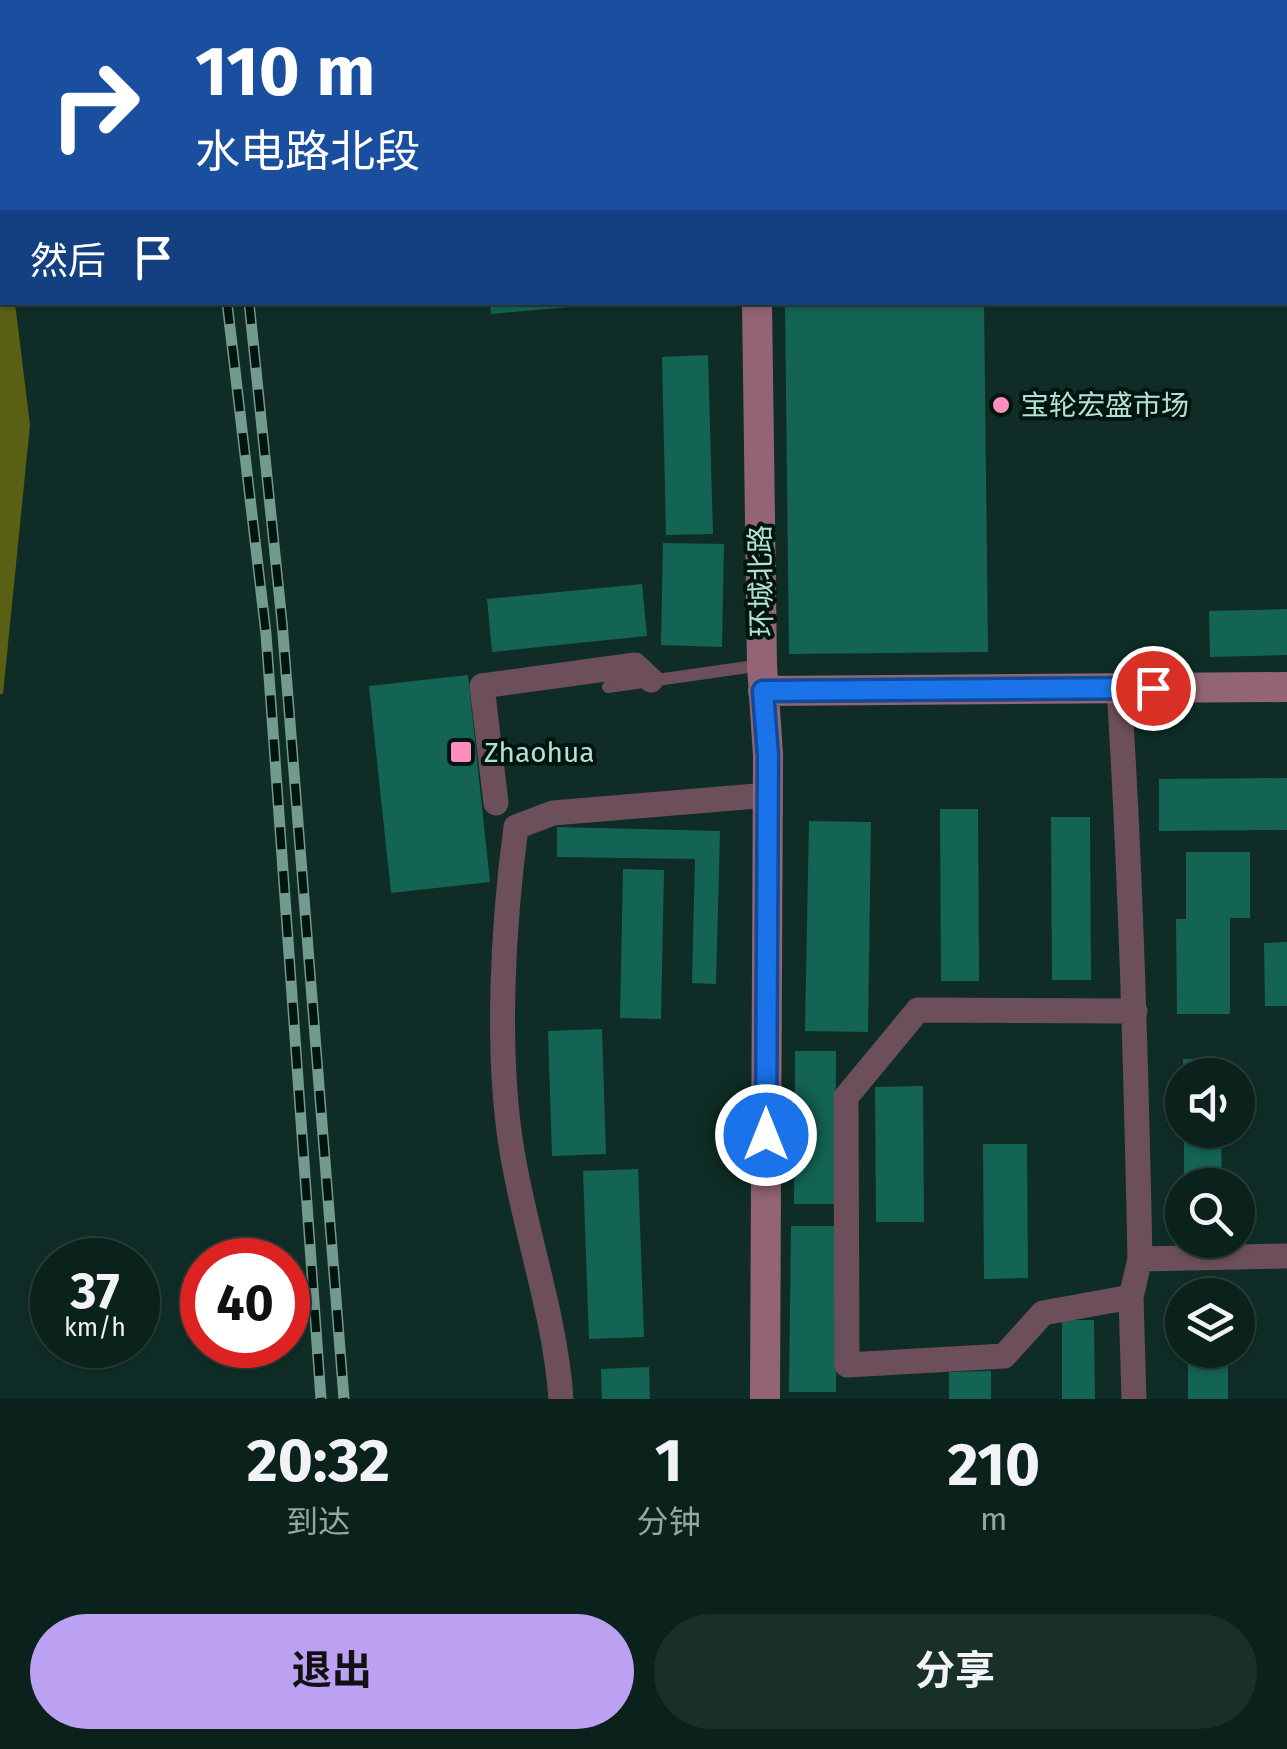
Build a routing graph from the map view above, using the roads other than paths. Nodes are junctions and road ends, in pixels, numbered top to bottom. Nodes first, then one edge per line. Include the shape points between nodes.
1 (757, 305) edge
2 (762, 678) junction
3 (651, 680) junction
4 (608, 687) dead end
5 (1287, 687) edge
6 (1120, 688) junction
7 (768, 796) junction
8 (496, 804) dead end
9 (1135, 1011) junction
10 (1287, 1256) edge
11 (1140, 1258) junction
12 (1131, 1296) junction
13 (561, 1399) edge
14 (765, 1399) edge
15 (1134, 1399) edge

1 - 2 street, 环城北路
2 - 3 lane
2 - 6 street
2 - 7 street, 环城北路
3 - 4 lane
3 - 8 street via 634,665 482,686
5 - 6 street
6 - 9 street
7 - 13 street via 553,813 516,827 502,1073
7 - 14 street, 环城北路
9 - 11 street
9 - 12 street via 918,1010 846,1097 848,1366 1004,1356 1043,1313
10 - 11 street
11 - 12 street
12 - 15 street

